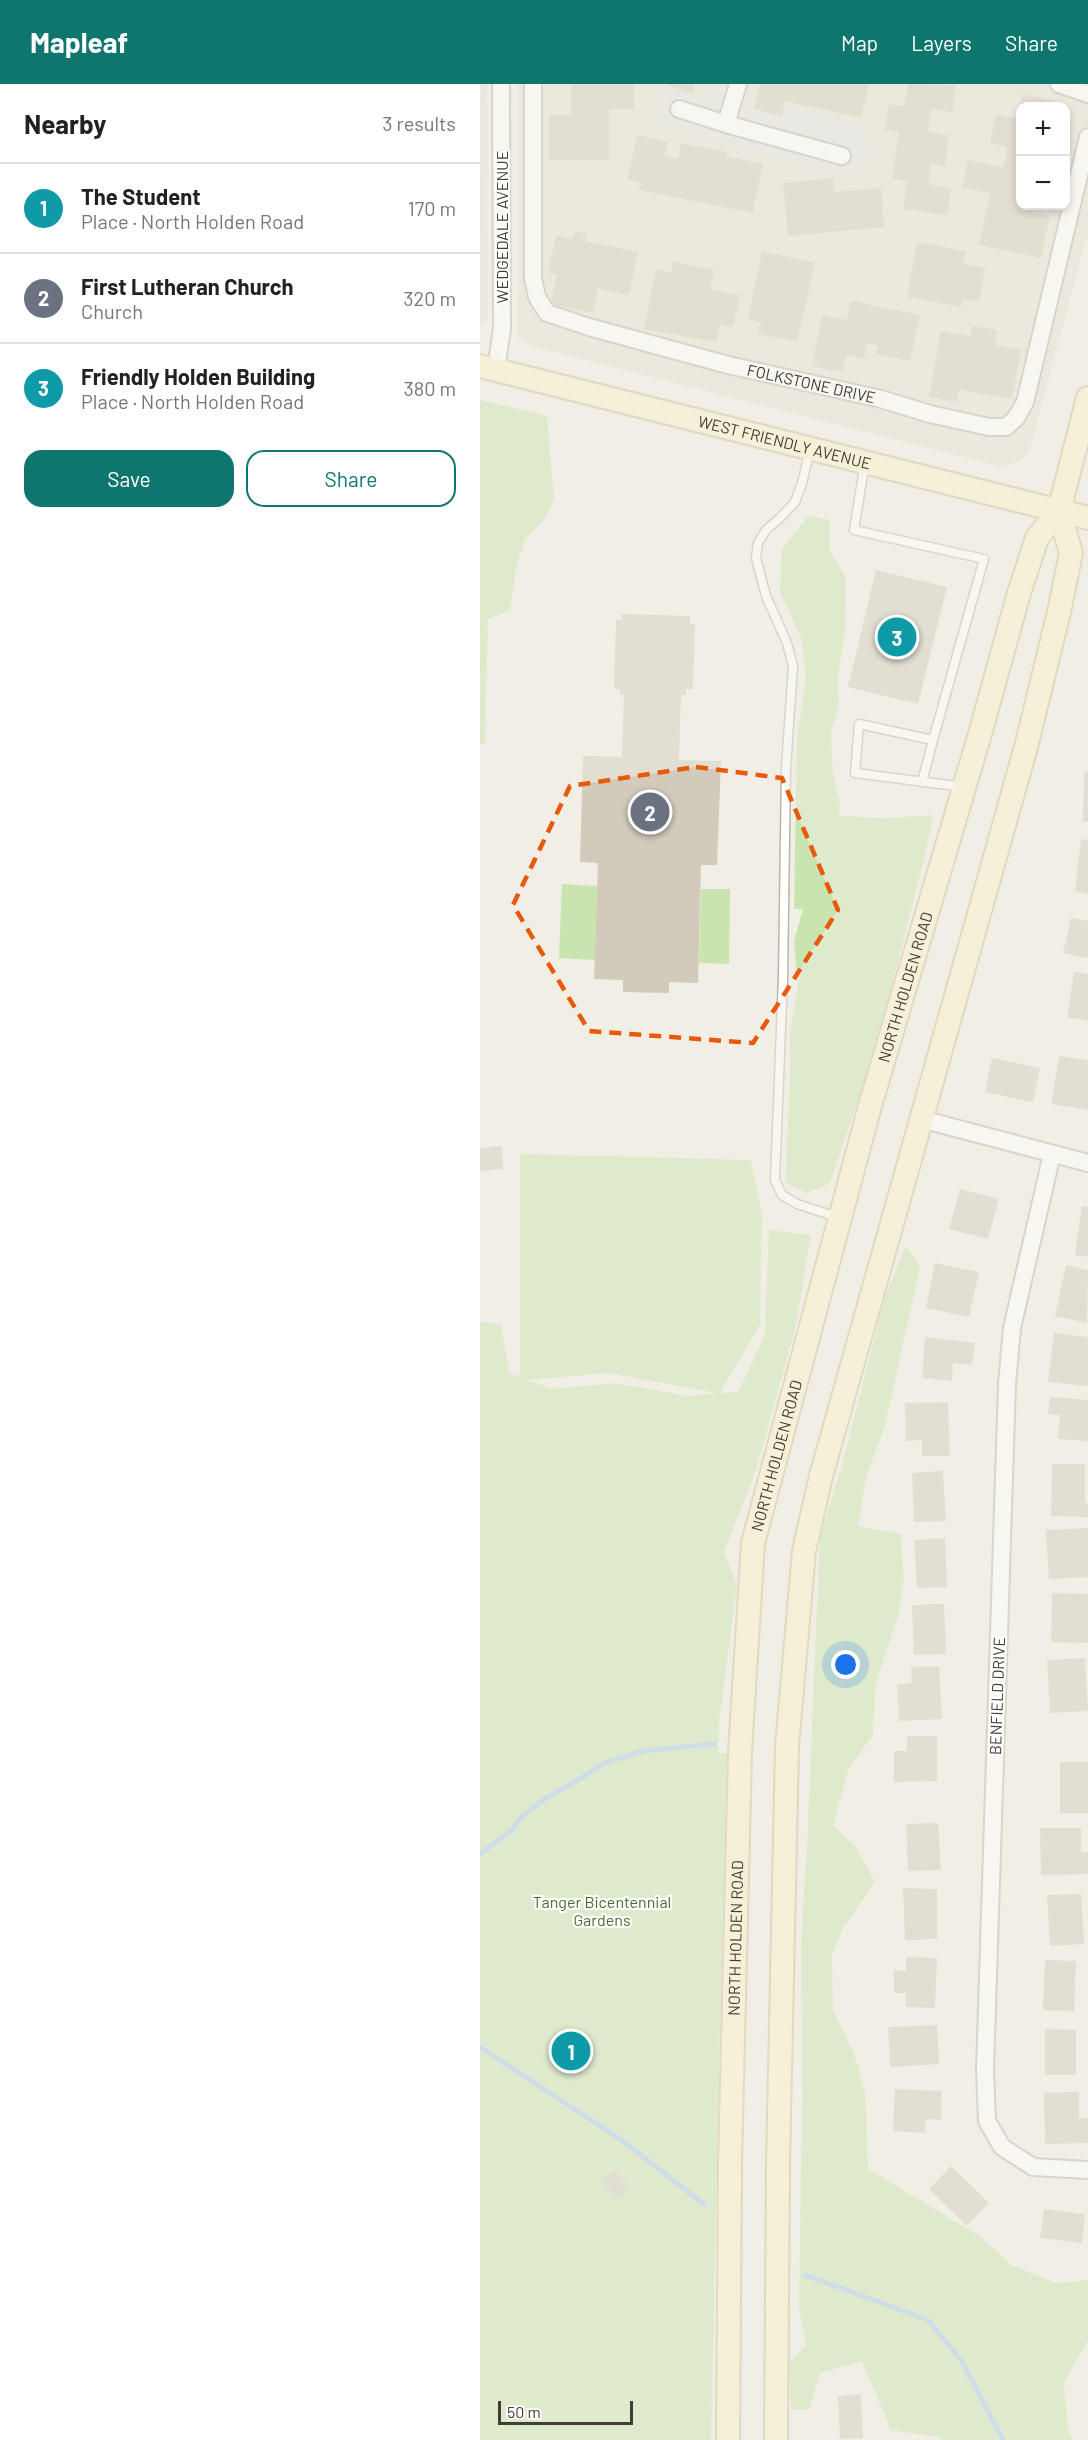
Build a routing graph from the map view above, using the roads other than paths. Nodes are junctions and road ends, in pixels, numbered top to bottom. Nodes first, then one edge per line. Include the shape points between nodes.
1 (501, 84) edge
2 (533, 84) edge
3 (738, 84) edge
4 (1059, 84) edge
5 (1088, 94) edge
6 (679, 109) dead end
7 (726, 124) junction
8 (1088, 137) edge
9 (842, 156) dead end
10 (488, 368) edge
11 (1088, 398) edge
12 (810, 447) junction
13 (865, 461) junction
14 (1059, 511) junction
15 (1088, 518) edge
16 (933, 740) junction
17 (922, 782) junction
18 (964, 788) junction
19 (921, 1119) junction
20 (1052, 1154) junction
21 (1088, 1163) edge
22 (841, 1218) junction
23 (1088, 2170) edge
24 (728, 2440) edge
25 (776, 2440) edge

1 - 10 street, WEDGEDALE AVENUE via 502,329
2 - 8 street, FOLKSTONE DRIVE via 533,278 537,297 547,312 728,365 989,427 1006,427 1025,402
3 - 7 street
4 - 5 street
6 - 7 street
7 - 9 street
10 - 12 main road, WEST FRIENDLY AVENUE
11 - 14 main road, NORTH HOLDEN ROAD
12 - 13 main road, WEST FRIENDLY AVENUE
12 - 22 lane via 795,502 766,530 758,543 756,558 766,597 788,643 793,666 786,768 775,1180 782,1195 797,1204
13 - 14 main road, WEST FRIENDLY AVENUE
13 - 16 lane via 854,530 984,559
14 - 15 main road, WEST FRIENDLY AVENUE
14 - 18 main road, NORTH HOLDEN ROAD via 1036,538
14 - 19 main road via 1071,553 1059,612 1026,747
16 - 17 lane
16 - 17 lane via 859,724 855,773
17 - 18 lane
18 - 22 main road, NORTH HOLDEN ROAD
19 - 20 street
19 - 25 main road via 821,1476 804,1551 787,1746
20 - 21 street
20 - 23 street, BENFIELD DRIVE via 1012,1328 1007,1384 985,2069 987,2121 1002,2147 1033,2167
22 - 24 main road, NORTH HOLDEN ROAD via 753,1543 740,1752

